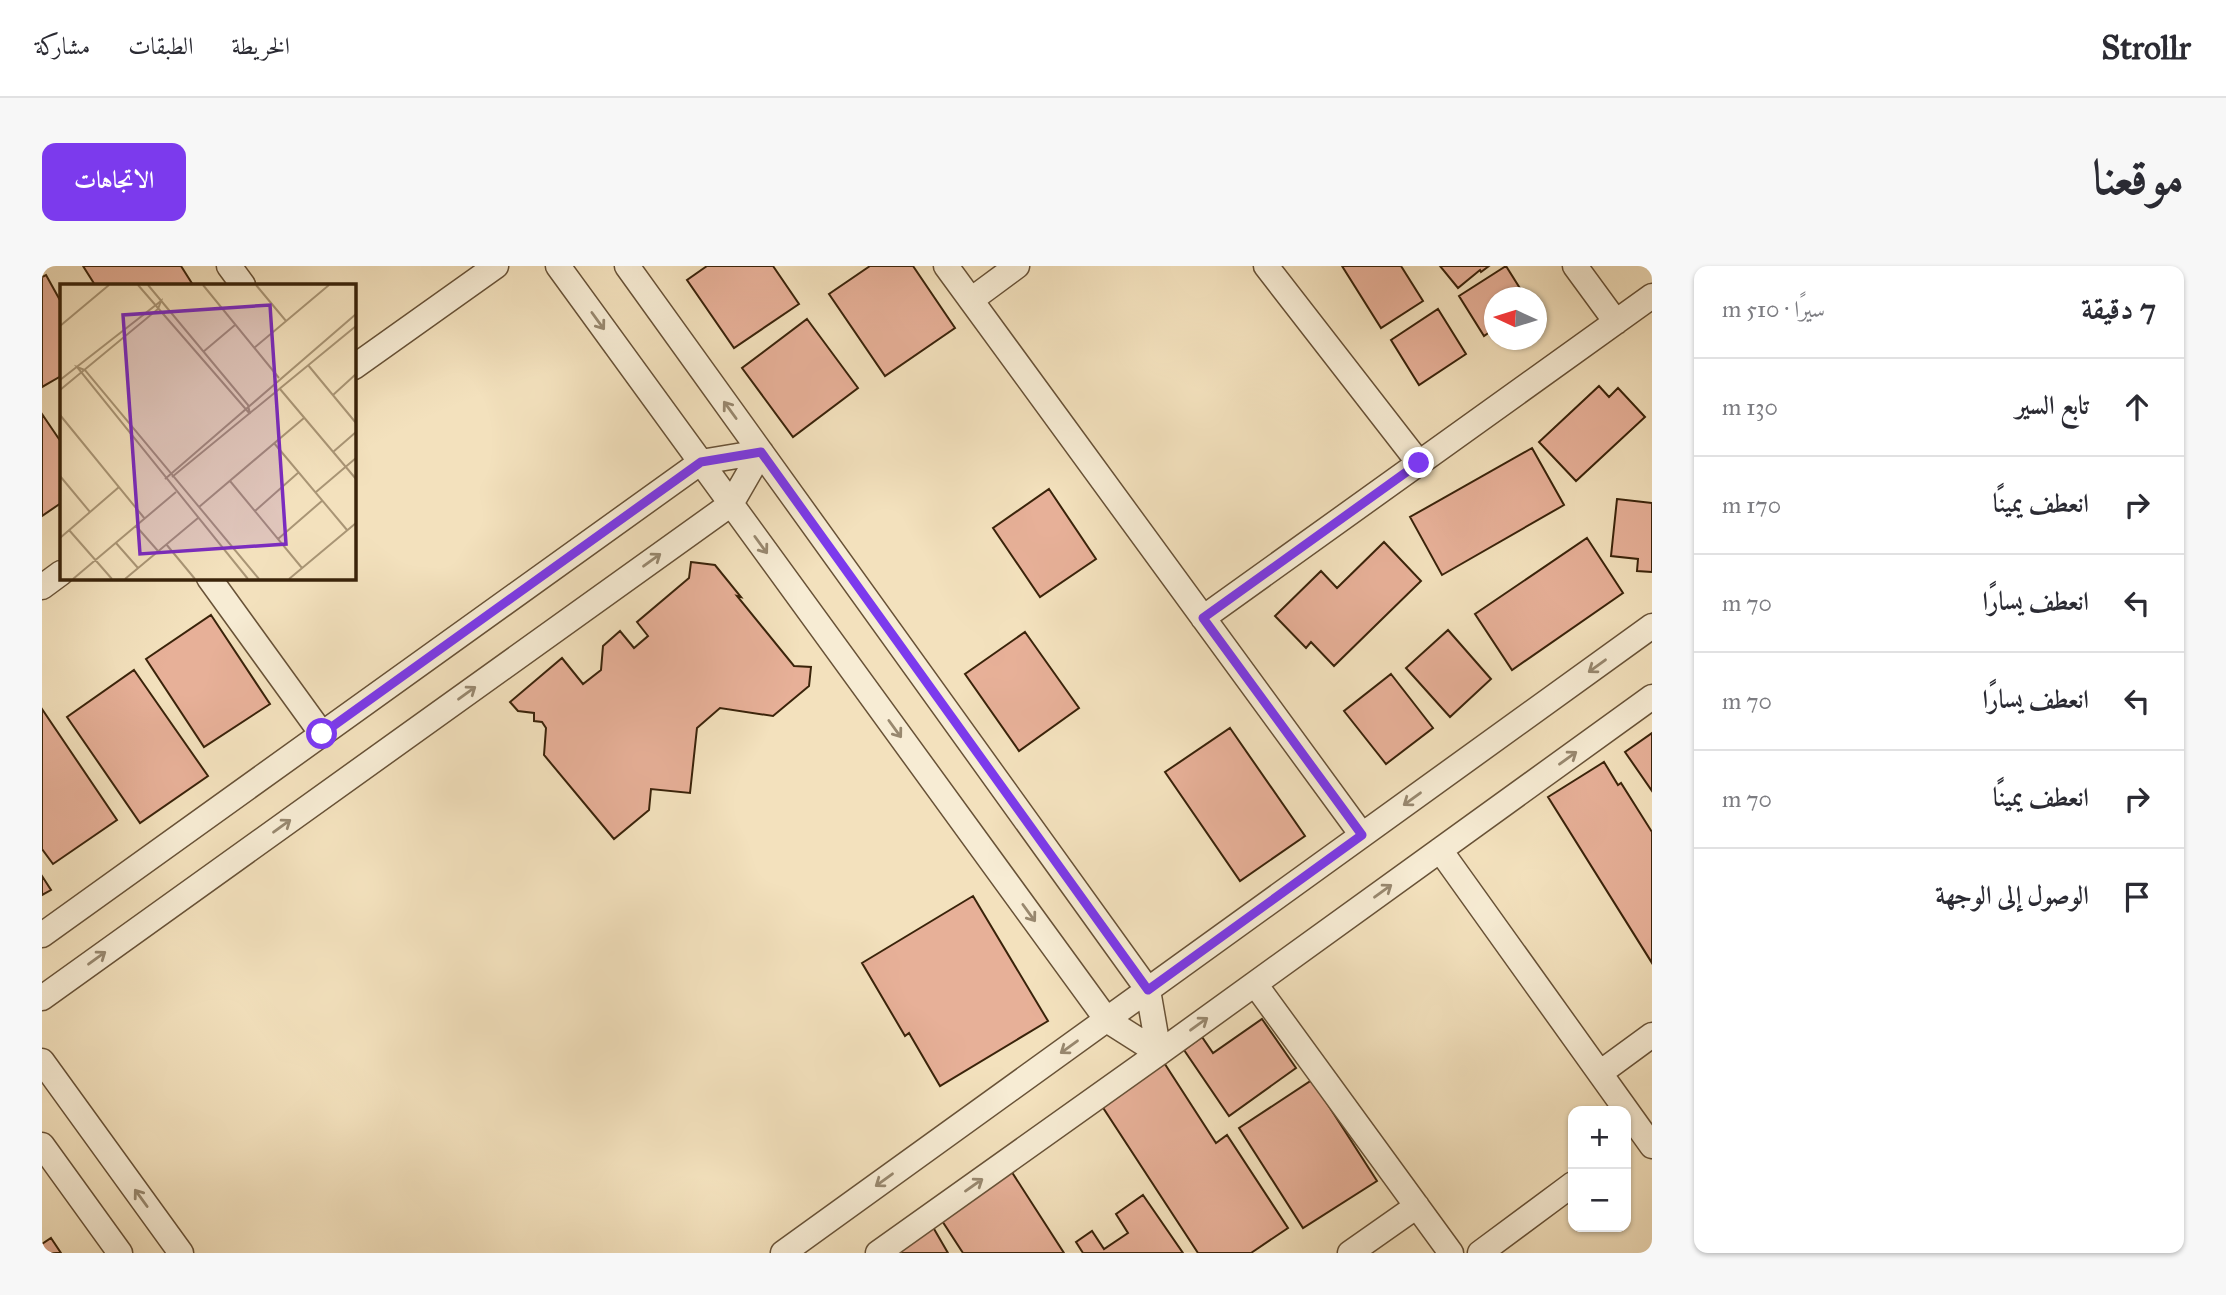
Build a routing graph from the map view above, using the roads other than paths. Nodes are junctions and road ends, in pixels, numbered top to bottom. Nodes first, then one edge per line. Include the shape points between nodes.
1 (229, 266) edge
2 (496, 266) edge
3 (558, 266) edge
4 (627, 266) edge
5 (946, 266) edge
6 (1017, 266) edge
7 (1266, 266) edge
8 (1575, 266) edge
9 (242, 284) edge
10 (1652, 296) edge
11 (971, 300) junction
12 (1616, 322) junction
13 (355, 366) edge
14 (761, 452) junction
15 (701, 462) junction
16 (1419, 463) junction
17 (731, 504) junction
18 (60, 574) edge
19 (210, 579) edge
20 (42, 587) edge
21 (1203, 618) junction
22 (1652, 626) edge
23 (1652, 697) edge
24 (322, 734) junction
25 (1362, 835) junction
26 (1440, 850) junction
27 (42, 935) edge
28 (1255, 984) junction
29 (1148, 990) junction
30 (42, 998) edge
31 (1107, 1020) junction
32 (1652, 1035) edge
33 (1159, 1053) junction
34 (42, 1061) edge
35 (1600, 1073) junction
36 (1640, 1142) edge
37 (42, 1145) edge
38 (1568, 1188) edge
39 (1417, 1206) junction
40 (120, 1253) edge
41 (181, 1253) edge
42 (783, 1253) edge
43 (878, 1253) edge
44 (1350, 1253) edge
45 (1451, 1253) edge
46 (1480, 1253) edge

1 - 9 street
2 - 13 street
3 -> 15 street
14 -> 4 street
5 - 11 street
6 - 11 street
7 - 16 street
8 - 12 street
10 - 12 street
11 - 21 street
12 - 16 street
14 - 15 street
14 - 17 street
14 - 29 street
15 - 17 street
15 - 24 street
16 - 21 street
30 -> 17 street
17 -> 31 street
18 - 20 street
19 - 24 street
21 - 25 street
22 -> 25 street
26 -> 23 street
24 - 27 street
25 - 29 street
28 -> 26 street
26 - 35 street
33 -> 28 street
28 - 39 street
29 - 31 street
29 - 33 street
31 - 33 street
31 -> 42 street
32 - 35 street
43 -> 33 street
41 -> 34 street
35 - 36 street
37 - 40 street
38 - 46 street
39 - 44 street
39 - 45 street

